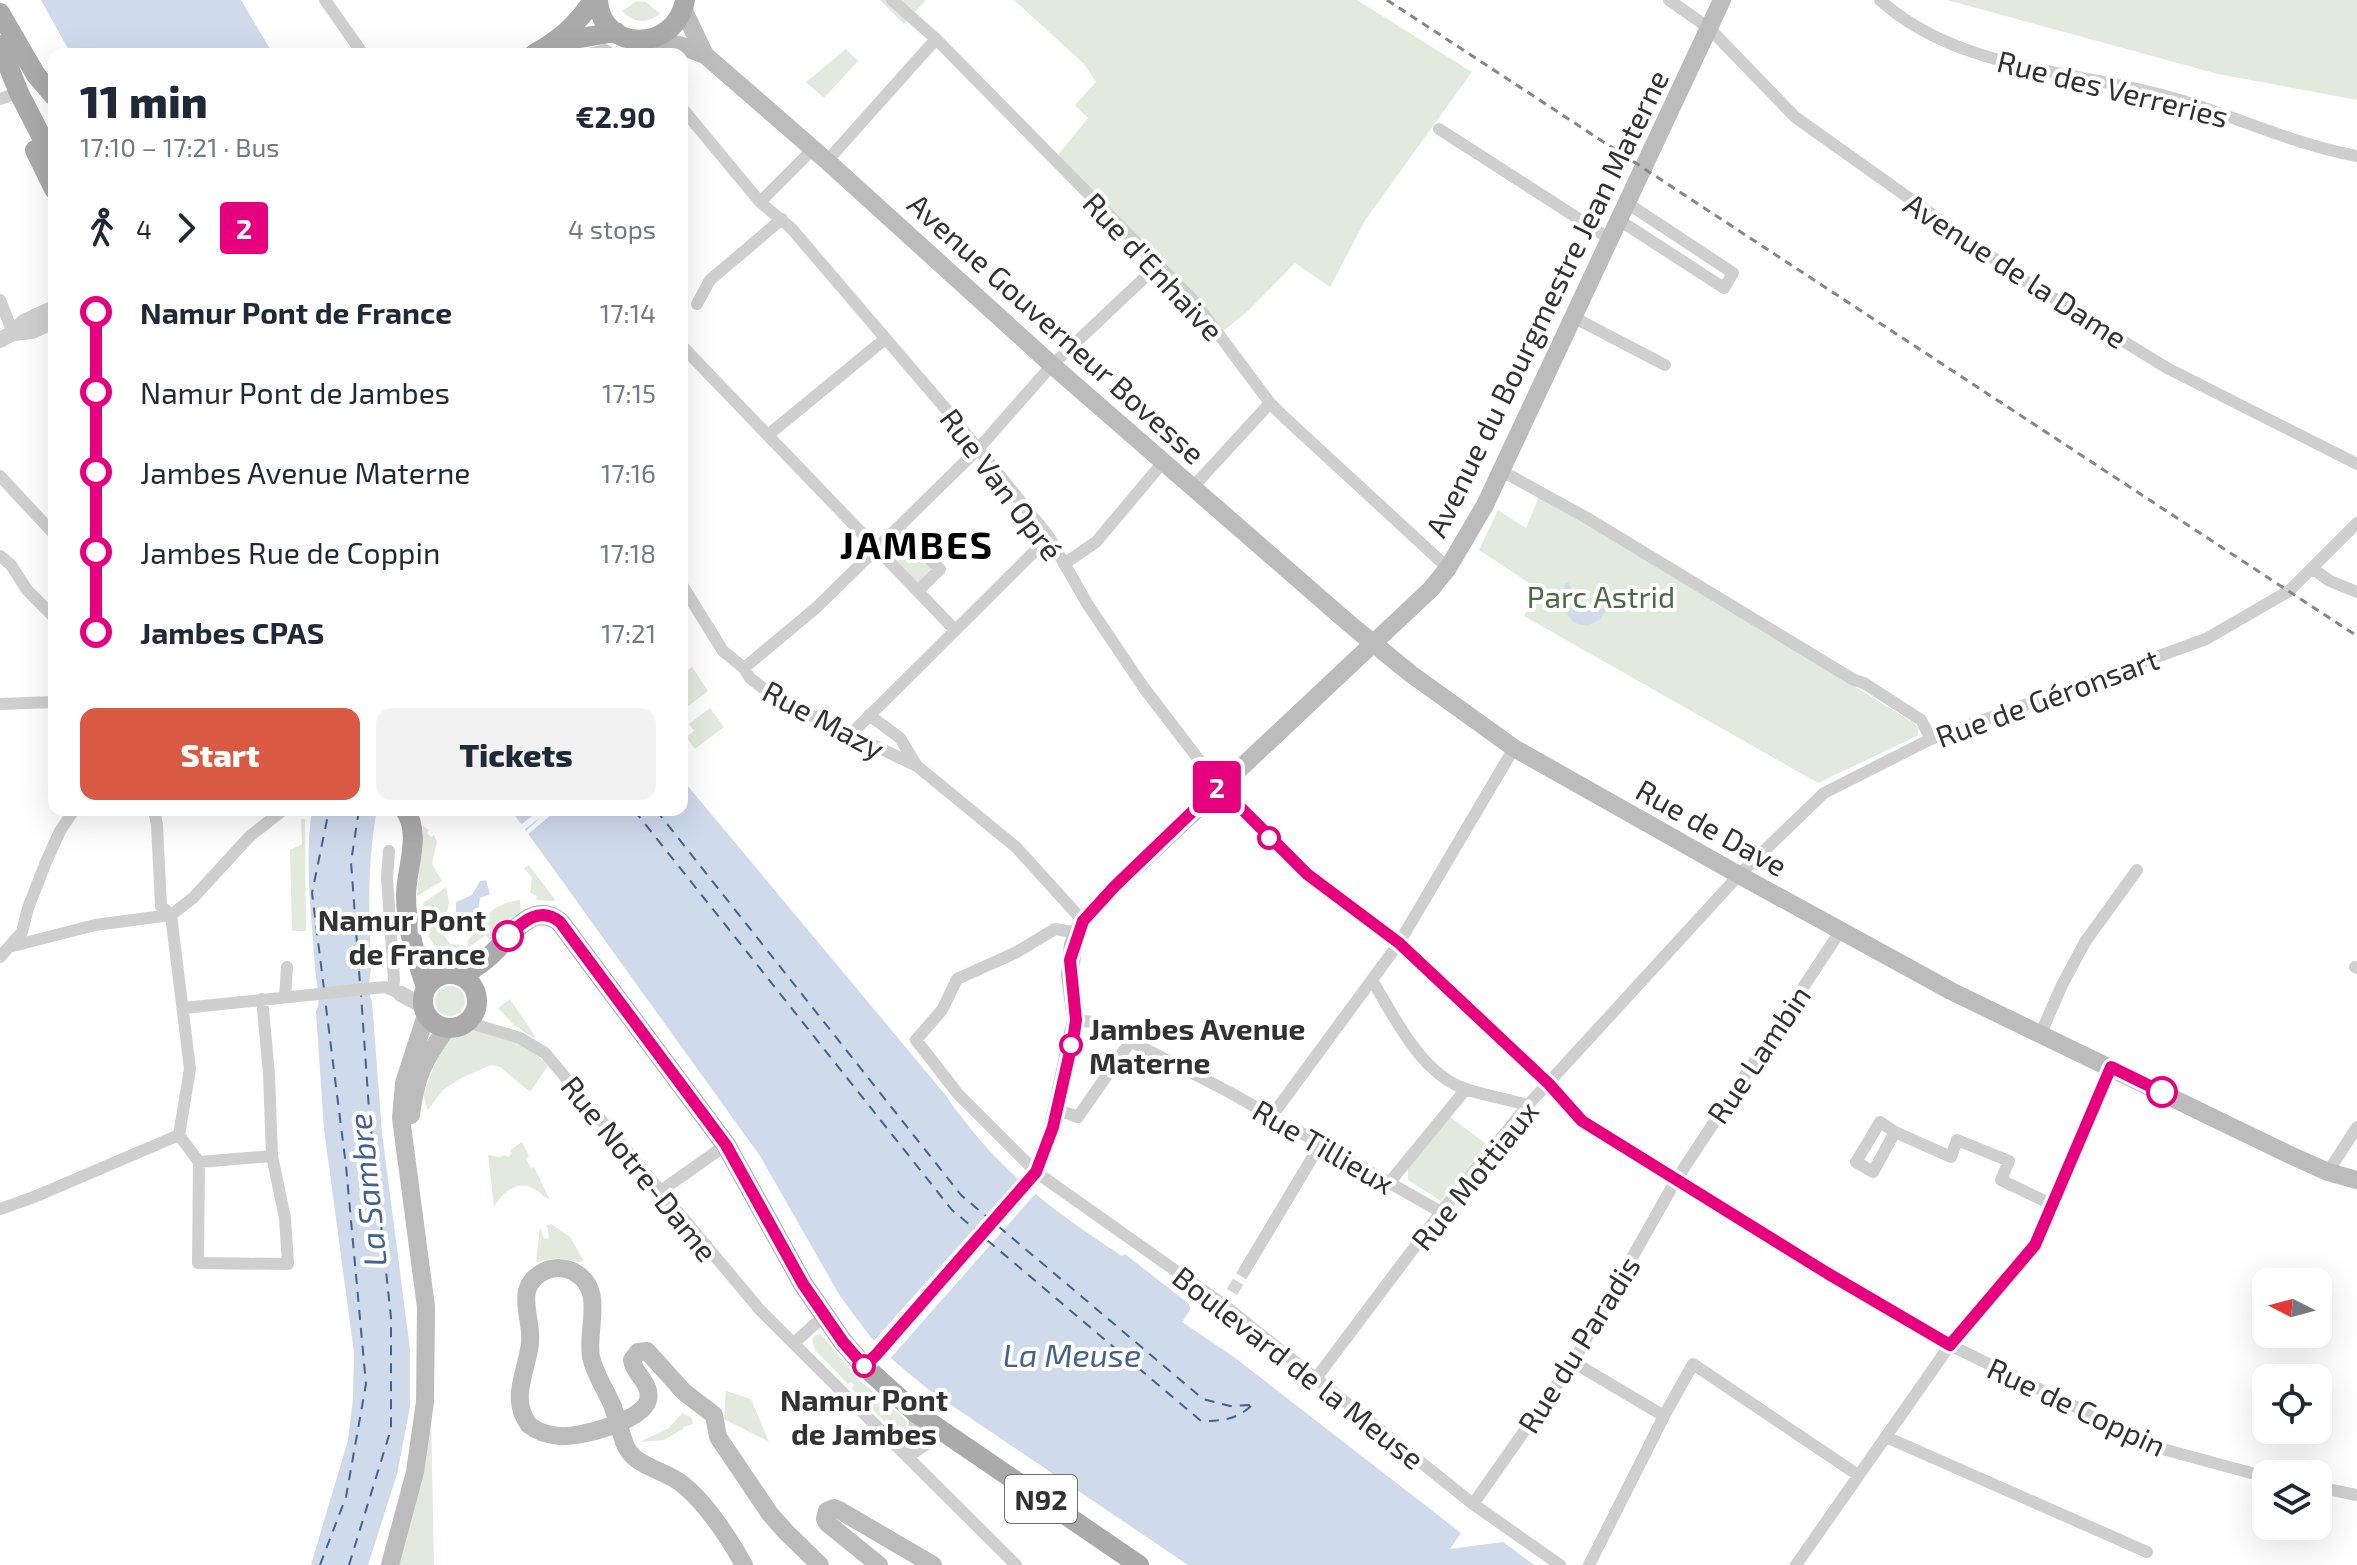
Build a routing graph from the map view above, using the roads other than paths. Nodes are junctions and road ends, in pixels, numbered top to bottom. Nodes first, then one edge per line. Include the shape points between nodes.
1 (325, 0) edge
2 (595, 0) edge
3 (892, 0) edge
4 (1669, 0) edge
5 (1721, 0) edge
6 (1880, 0) edge
7 (684, 5) edge
8 (0, 13) edge
9 (1709, 28) junction
10 (616, 32) junction
11 (652, 39) junction
12 (936, 39) junction
13 (556, 42) junction
14 (0, 45) edge
15 (359, 48) edge
16 (545, 48) edge
17 (687, 48) edge
18 (688, 48) edge
19 (705, 55) junction
20 (0, 73) edge
21 (48, 89) edge
22 (4, 97) edge
23 (688, 115) edge
24 (1439, 129) dead end
25 (48, 149) edge
26 (820, 155) junction
27 (2357, 156) edge
28 (48, 178) edge
29 (760, 202) junction
30 (1623, 212) junction
31 (782, 219) junction
32 (1610, 239) junction
33 (1158, 265) junction
34 (697, 304) dead end
35 (2, 306) edge
36 (48, 311) edge
37 (1573, 317) junction
38 (48, 324) edge
39 (6, 337) edge
40 (885, 339) junction
41 (688, 352) edge
42 (1052, 365) junction
43 (1665, 365) dead end
44 (1270, 403) junction
45 (768, 435) junction
46 (978, 449) junction
47 (1164, 461) junction
48 (2357, 464) edge
49 (1500, 470) junction
50 (0, 476) edge
51 (1193, 487) junction
52 (2357, 523) edge
53 (48, 528) edge
54 (897, 528) junction
55 (1049, 537) junction
56 (877, 548) junction
57 (0, 556) edge
58 (1064, 564) junction
59 (1448, 568) junction
60 (2313, 569) junction
61 (918, 591) junction
62 (2357, 592) edge
63 (688, 595) edge
64 (48, 611) edge
65 (955, 630) junction
66 (1373, 642) junction
67 (744, 668) junction
68 (48, 702) edge
69 (0, 704) edge
70 (869, 715) junction
71 (850, 735) junction
72 (1931, 739) junction
73 (1514, 748) junction
74 (917, 766) junction
75 (1219, 786) junction
76 (70, 816) edge
77 (155, 816) edge
78 (265, 816) edge
79 (275, 816) edge
80 (407, 816) edge
81 (250, 836) junction
82 (389, 851) dead end
83 (2137, 870) dead end
84 (1739, 875) junction
85 (171, 915) junction
86 (410, 923) junction
87 (1080, 927) junction
88 (1841, 930) junction
89 (1399, 943) junction
90 (4, 952) edge
91 (492, 955) junction
92 (287, 967) dead end
93 (454, 975) junction
94 (1372, 980) junction
95 (397, 992) junction
96 (476, 995) junction
97 (285, 997) junction
98 (262, 999) junction
99 (425, 1001) junction
100 (184, 1008) junction
101 (1076, 1020) junction
102 (457, 1025) junction
103 (2041, 1033) junction
104 (1130, 1042) junction
105 (2111, 1067) junction
106 (1549, 1084) junction
107 (1466, 1089) junction
108 (1528, 1105) junction
109 (1058, 1110) junction
110 (1271, 1117) junction
111 (2357, 1127) edge
112 (1895, 1132) dead end
113 (179, 1135) junction
114 (1321, 1143) junction
115 (726, 1145) junction
116 (272, 1156) junction
117 (407, 1158) junction
118 (199, 1162) junction
119 (2328, 1172) junction
120 (1033, 1177) junction
121 (1676, 1180) junction
122 (2357, 1180) edge
123 (1389, 1183) junction
124 (662, 1190) junction
125 (2053, 1205) junction
126 (0, 1209) edge
127 (1441, 1212) junction
128 (1245, 1270) tunnel mouth
129 (1232, 1292) tunnel mouth
130 (1224, 1305) junction
131 (825, 1315) junction
132 (794, 1343) junction
133 (1950, 1345) junction
134 (870, 1360) junction
135 (1573, 1362) junction
136 (1317, 1377) junction
137 (916, 1413) junction
138 (1664, 1416) junction
139 (943, 1433) junction
140 (1886, 1437) junction
141 (904, 1454) junction
142 (2252, 1473) edge
143 (1858, 1475) junction
144 (2332, 1490) edge
145 (2357, 1495) edge
146 (1473, 1504) junction
147 (2147, 1552) dead end
148 (390, 1565) edge
149 (744, 1565) edge
150 (820, 1565) edge
151 (879, 1565) edge
152 (933, 1565) edge
153 (1016, 1565) edge
154 (1139, 1565) edge
155 (1560, 1565) edge
156 (1589, 1565) edge
157 (1796, 1565) edge

1 - 15 street
2 - 10 main road
2 - 13 main road
3 - 12 street, Rue d'Enhaive
4 - 9 street, Avenue de la Dame
5 - 9 main road, Avenue du Bourgmestre Jean Materne
6 - 27 street, Rue des Verreries via 1901,19 1976,54 2180,100 2320,149
7 - 11 main road via 672,29
7 - 19 main road, Avenue Gouverneur Bovesse
8 - 21 main road
9 - 30 main road, Avenue du Bourgmestre Jean Materne
9 - 48 street, Avenue de la Dame via 1795,117 2027,282 2167,368
10 - 11 main road
10 - 13 main road
11 - 17 main road, Avenue Gouverneur Bovesse
12 - 26 street
12 - 33 street, Rue d'Enhaive
13 - 16 main road
14 - 25 main road
18 - 19 main road, Avenue Gouverneur Bovesse
19 - 26 main road, Avenue Gouverneur Bovesse
20 - 22 main road
22 - 28 main road
23 - 29 street, Rue Van Opré
24 - 32 street
26 - 29 street
26 - 42 main road, Avenue Gouverneur Bovesse
29 - 31 street, Rue Van Opré
30 - 30 street via 1724,288 1733,273
30 - 32 main road, Avenue du Bourgmestre Jean Materne
31 - 34 street via 710,280
31 - 40 street, Rue Van Opré
32 - 37 main road, Avenue du Bourgmestre Jean Materne
33 - 42 street
33 - 44 street, Rue d'Enhaive via 1193,300
35 - 39 street
36 - 39 street
37 - 43 street
37 - 49 main road, Avenue du Bourgmestre Jean Materne
38 - 39 street
40 - 45 street
40 - 46 street, Rue Van Opré
41 - 45 street
42 - 46 street
42 - 47 main road, Avenue Gouverneur Bovesse
44 - 51 street
44 - 59 street, Rue d'Enhaive
45 - 56 street
46 - 54 street
46 - 55 street, Rue Van Opré
47 - 51 main road, Avenue Gouverneur Bovesse
47 - 58 street via 1096,542
49 - 59 main road, Avenue du Bourgmestre Jean Materne
49 - 72 street via 1864,683 1921,720
50 - 53 street
51 - 66 main road, Avenue Gouverneur Bovesse
52 - 60 street, Rue de Géronsart
54 - 56 street
54 - 61 street via 940,569
55 - 58 street, Rue Van Opré
55 - 65 street
56 - 61 street
56 - 67 street
57 - 64 street
58 - 75 street, Rue Van Opré via 1144,688
59 - 66 main road, Avenue du Bourgmestre Jean Materne
60 - 62 street
60 - 72 street, Rue de Géronsart via 2271,603 2206,639
61 - 65 street
63 - 67 street, Rue Mazy via 723,651
65 - 70 street
66 - 73 main road, Rue de Dave
66 - 75 main road, Avenue du Bourgmestre Jean Materne
67 - 71 street, Rue Mazy via 777,699
68 - 69 street
70 - 71 street
70 - 74 street, Rue Mazy via 900,738
71 - 74 street, Rue Mazy
72 - 84 street, Rue de Géronsart via 1824,793
73 - 84 main road, Rue de Dave
73 - 89 street
74 - 87 street, Rue Mazy via 1016,847
75 - 87 main road, Avenue du Bourgmestre Jean Materne
75 - 89 street, Rue de Coppin via 1307,874
76 - 90 street via 46,862 22,932
77 - 85 street via 161,906
78 - 81 street
79 - 81 street
80 - 86 main road via 412,827 406,896
81 - 85 street
82 - 95 street
83 - 103 street via 2085,942
84 - 88 main road, Rue de Dave
84 - 106 street, Rue Mottiaux
85 - 90 street via 86,926
85 - 100 street
86 - 93 main road via 423,948
86 - 99 main road
87 - 101 main road via 1070,960
87 - 120 street, Boulevard de la Meuse via 1055,929 957,979 942,1010 916,1040
88 - 103 main road, Rue de Dave
88 - 121 street, Rue Lambin
89 - 94 street
89 - 106 street, Rue de Coppin
91 - 93 main road, N92
91 - 96 main road, N92
91 - 115 main road, N92 via 534,916 549,915 560,922
92 - 97 street
93 - 96 main road via 471,984
93 - 99 main road via 434,978
94 - 107 street via 1417,1051
94 - 110 street
95 - 97 street via 375,988
95 - 99 street
96 - 102 main road via 476,1009
97 - 98 street
98 - 100 street
98 - 116 street
99 - 102 main road via 434,1023
99 - 117 main road via 401,1101
100 - 113 street via 190,1069
101 - 104 street, Rue Tillieux via 1093,1022
101 - 109 main road
102 - 117 main road via 433,1045 423,1062
102 - 124 street, Rue Notre-Dame via 520,1038 545,1053
103 - 105 main road, Rue de Dave
104 - 109 street via 1078,1117
104 - 110 street, Rue Tillieux
105 - 119 main road, Rue de Dave
105 - 125 street
106 - 108 street, Rue Mottiaux
106 - 121 street, Rue de Coppin via 1582,1121
107 - 108 street
107 - 123 street
108 - 127 street, Rue Mottiaux
109 - 120 main road
110 - 114 street, Rue Tillieux
111 - 119 street
112 - 125 street via 1951,1157 1957,1140 2009,1161 2001,1180
113 - 118 street
113 - 126 street
114 - 123 street, Rue Tillieux
114 - 128 street
115 - 124 street
115 - 131 main road, N92
116 - 118 street
116 - 118 street via 288,1264 198,1263
117 - 148 main road via 426,1307 427,1369 419,1452
119 - 122 main road, Rue de Dave
120 - 130 street, Boulevard de la Meuse
120 - 134 main road
121 - 133 street, Rue de Coppin
121 - 135 street, Rue du Paradis
123 - 127 street, Rue Tillieux
124 - 132 street, Rue Notre-Dame via 719,1264
125 - 133 street via 2035,1245
127 - 136 street, Rue Mottiaux
129 - 130 street
130 - 136 street, Boulevard de la Meuse
131 - 132 street
131 - 134 main road, N92
132 - 141 street, Rue Notre-Dame
133 - 140 street
133 - 142 street, Rue de Coppin via 2159,1448
134 - 137 main road, N92
135 - 138 street
135 - 146 street, Rue du Paradis
136 - 146 street, Boulevard de la Meuse
137 - 139 main road, N92
137 - 141 street
138 - 143 street via 1693,1364
138 - 156 street
139 - 141 street
139 - 154 main road, N92
140 - 143 street
140 - 147 street
141 - 153 street, Rue Notre-Dame
143 - 157 street
144 - 145 street
146 - 155 street, Boulevard de la Meuse
149 - 150 main road, bridge via 699,1500 627,1451 624,1442 613,1407 592,1360 589,1285 571,1270 557,1268 533,1279 525,1298 530,1339 519,1401 529,1425 549,1435 569,1436 636,1416 649,1392 632,1360 647,1351 684,1392 714,1415 718,1437 770,1514
151 - 152 main road via 827,1523 827,1511 845,1513

